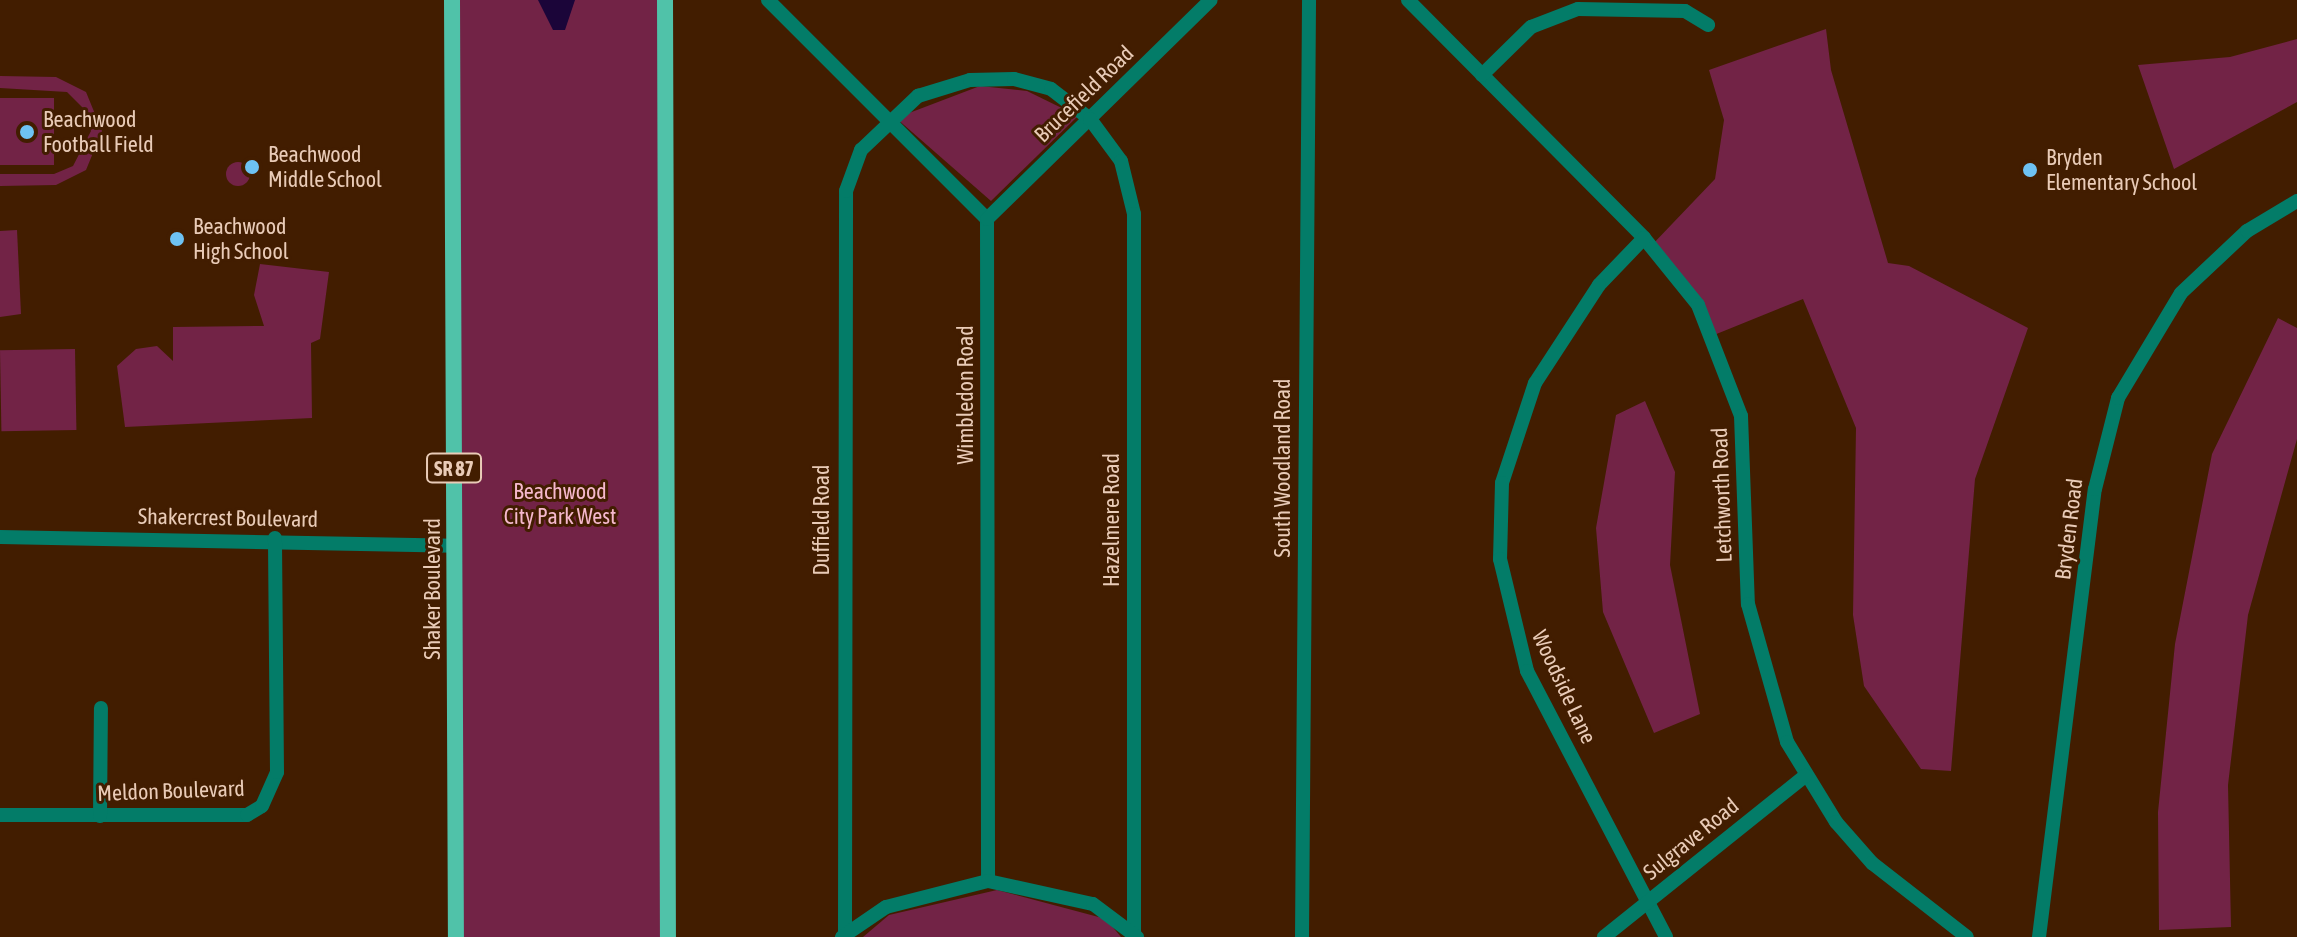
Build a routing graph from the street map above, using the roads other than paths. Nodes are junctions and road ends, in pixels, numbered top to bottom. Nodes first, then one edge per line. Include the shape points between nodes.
1 (452, 0) edge
2 (665, 0) edge
3 (768, 0) edge
4 (1211, 0) edge
5 (1309, 0) edge
6 (1408, 0) edge
7 (1708, 25) dead end
8 (1482, 75) junction
9 (888, 117) junction
10 (1090, 119) junction
11 (2297, 201) edge
12 (987, 219) junction
13 (1644, 238) junction
14 (0, 537) edge
15 (275, 538) junction
16 (454, 546) junction
17 (101, 708) dead end
18 (1805, 776) junction
19 (0, 815) edge
20 (100, 816) junction
21 (988, 881) junction
22 (1648, 902) junction
23 (1136, 935) edge
24 (844, 936) edge
25 (456, 937) edge
26 (668, 937) edge
27 (1302, 937) edge
28 (1604, 937) edge
29 (1666, 937) edge
30 (1967, 937) edge
31 (2039, 937) edge

1 - 16 main road, Shaker Boulevard / SR 87
2 - 26 main road
3 - 9 street
4 - 10 street, Brucefield Road
5 - 27 street, South Woodland Road
6 - 8 street, Letchworth Road
7 - 8 street via 1685,11 1578,9 1531,27
8 - 13 street, Letchworth Road
9 - 10 street, Hazelmere Road via 940,86 1014,79 1051,89
9 - 12 street
9 - 24 street, Duffield Road via 853,168 844,227
10 - 12 street, Brucefield Road
10 - 23 street, Hazelmere Road via 1121,161 1134,214
11 - 31 street, Bryden Road via 2247,231 2181,293 2118,398 2095,489
12 - 21 street, Wimbledon Road
13 - 18 street, Letchworth Road via 1698,305 1729,373 1746,457 1754,638
13 - 22 street, Woodside Lane via 1599,285 1535,383 1510,449 1499,520 1504,594 1527,671
14 - 15 street, Shakercrest Boulevard
15 - 16 street, Shakercrest Boulevard
15 - 20 street, Meldon Boulevard via 273,790 247,815
16 - 25 main road, Shaker Boulevard / SR 87
17 - 20 street
18 - 22 street, Sulgrave Road
18 - 30 street, Letchworth Road via 1872,863
19 - 20 street, Meldon Boulevard
21 - 23 street via 1093,904
21 - 24 street via 886,907
22 - 28 street, Sulgrave Road
22 - 29 street, Woodside Lane

